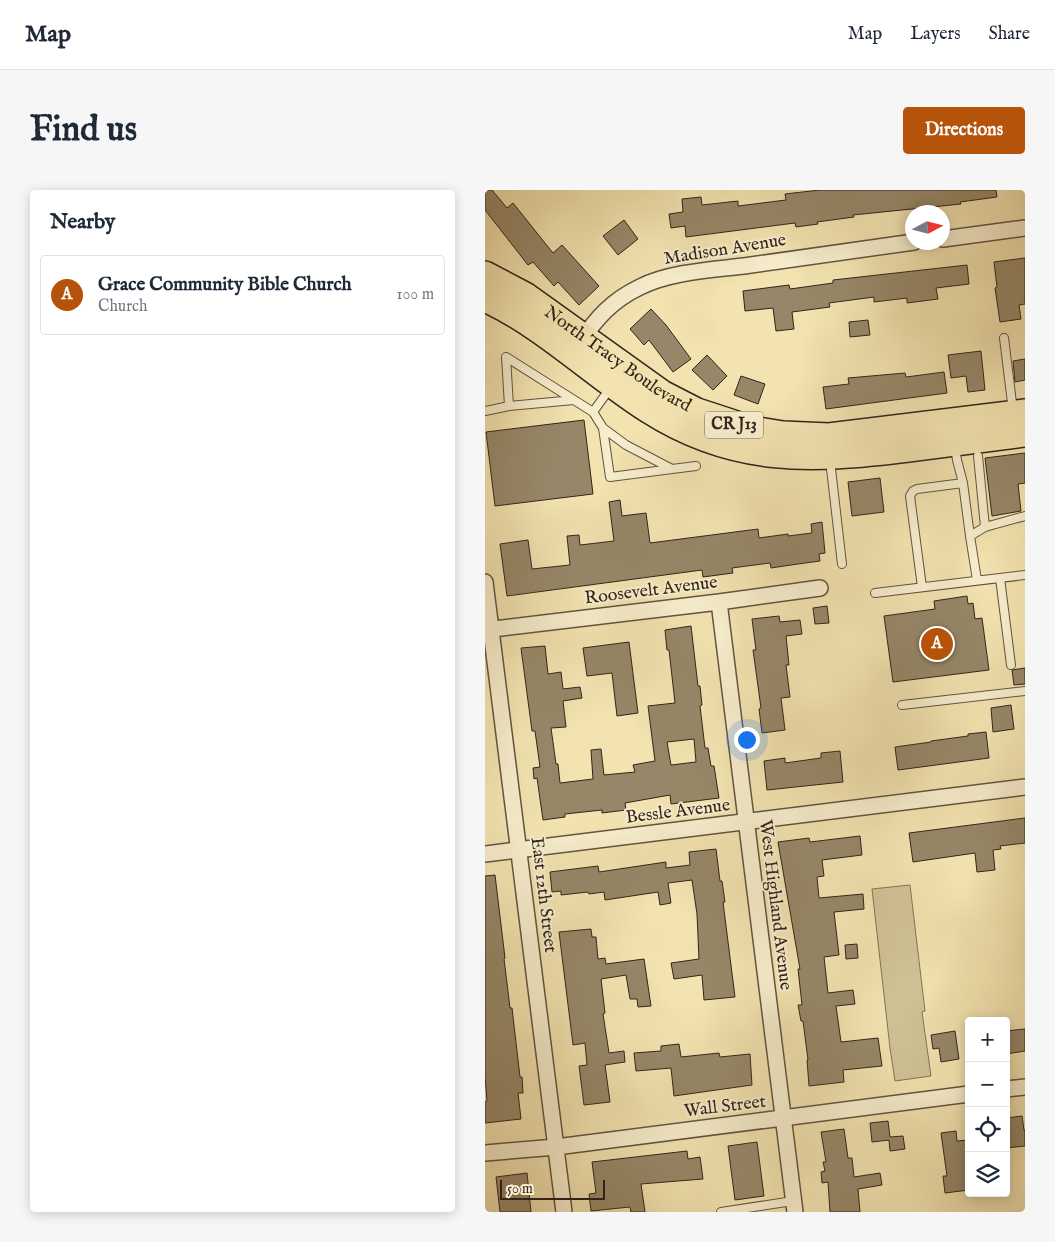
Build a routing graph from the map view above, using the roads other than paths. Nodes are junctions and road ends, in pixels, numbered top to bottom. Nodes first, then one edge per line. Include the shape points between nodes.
1 (1025, 228) edge
2 (950, 238) edge
3 (905, 243) edge
4 (485, 274) edge
5 (486, 298) edge
6 (542, 307) junction
7 (1004, 338) dead end
8 (578, 346) junction
9 (613, 386) junction
10 (574, 400) junction
11 (509, 406) junction
12 (485, 411) edge
13 (593, 412) junction
14 (1021, 420) edge
15 (603, 428) junction
16 (955, 443) junction
17 (829, 446) junction
18 (978, 456) dead end
19 (696, 466) dead end
20 (672, 469) junction
21 (963, 483) junction
22 (1025, 516) edge
23 (985, 527) junction
24 (970, 536) junction
25 (842, 564) dead end
26 (1025, 575) edge
27 (1000, 578) junction
28 (977, 580) junction
29 (485, 582) edge
30 (922, 587) junction
31 (820, 588) dead end
32 (875, 593) dead end
33 (719, 602) junction
34 (488, 630) edge
35 (1011, 665) dead end
36 (1025, 691) edge
37 (902, 705) dead end
38 (1025, 787) edge
39 (746, 822) junction
40 (518, 850) junction
41 (485, 854) edge
42 (1025, 1087) edge
43 (1010, 1089) edge
44 (965, 1095) edge
45 (783, 1118) junction
46 (556, 1147) junction
47 (485, 1154) edge
48 (794, 1206) edge
49 (564, 1212) edge
50 (721, 1212) edge

1 - 2 street
3 - 8 street, Madison Avenue via 657,280 615,301
4 - 6 main road, North Tracy Boulevard / CR J13
5 - 6 street
5 - 8 main road, North Tracy Boulevard / CR J13 via 523,321
6 - 8 main road, North Tracy Boulevard / CR J13
7 - 14 lane
8 - 9 main road, North Tracy Boulevard / CR J13
8 - 17 main road, North Tracy Boulevard / CR J13 via 697,411 733,425 800,436
9 - 13 lane
9 - 17 main road, North Tracy Boulevard / CR J13 via 665,420 716,442 779,456
10 - 11 lane
10 - 11 lane via 506,357
10 - 13 lane
11 - 12 lane
13 - 15 lane
14 - 16 main road, North Tracy Boulevard / CR J13
14 - 17 main road, North Tracy Boulevard / CR J13
15 - 20 lane via 626,445
15 - 20 lane via 610,477
16 - 17 main road, North Tracy Boulevard / CR J13
16 - 21 lane
17 - 25 lane
18 - 23 lane
19 - 20 lane
21 - 24 lane
21 - 30 lane via 917,488 910,496
22 - 23 lane
23 - 24 lane
24 - 28 lane
26 - 27 lane
27 - 28 lane
27 - 35 lane
28 - 30 lane
29 - 34 street, East 12th Street
30 - 32 lane
31 - 33 street, Roosevelt Avenue
33 - 34 street, Roosevelt Avenue
33 - 39 street, West Highland Avenue
34 - 40 street, East 12th Street
36 - 37 lane
38 - 39 street, Bessle Avenue
39 - 40 street, Bessle Avenue
39 - 45 street, West Highland Avenue
40 - 41 street, Bessle Avenue
40 - 46 street, East 12th Street
42 - 43 street
44 - 45 street, Wall Street
45 - 46 street, Wall Street
45 - 48 street, West Highland Avenue
46 - 47 street, Wall Street
46 - 49 street, East 12th Street
48 - 50 lane

